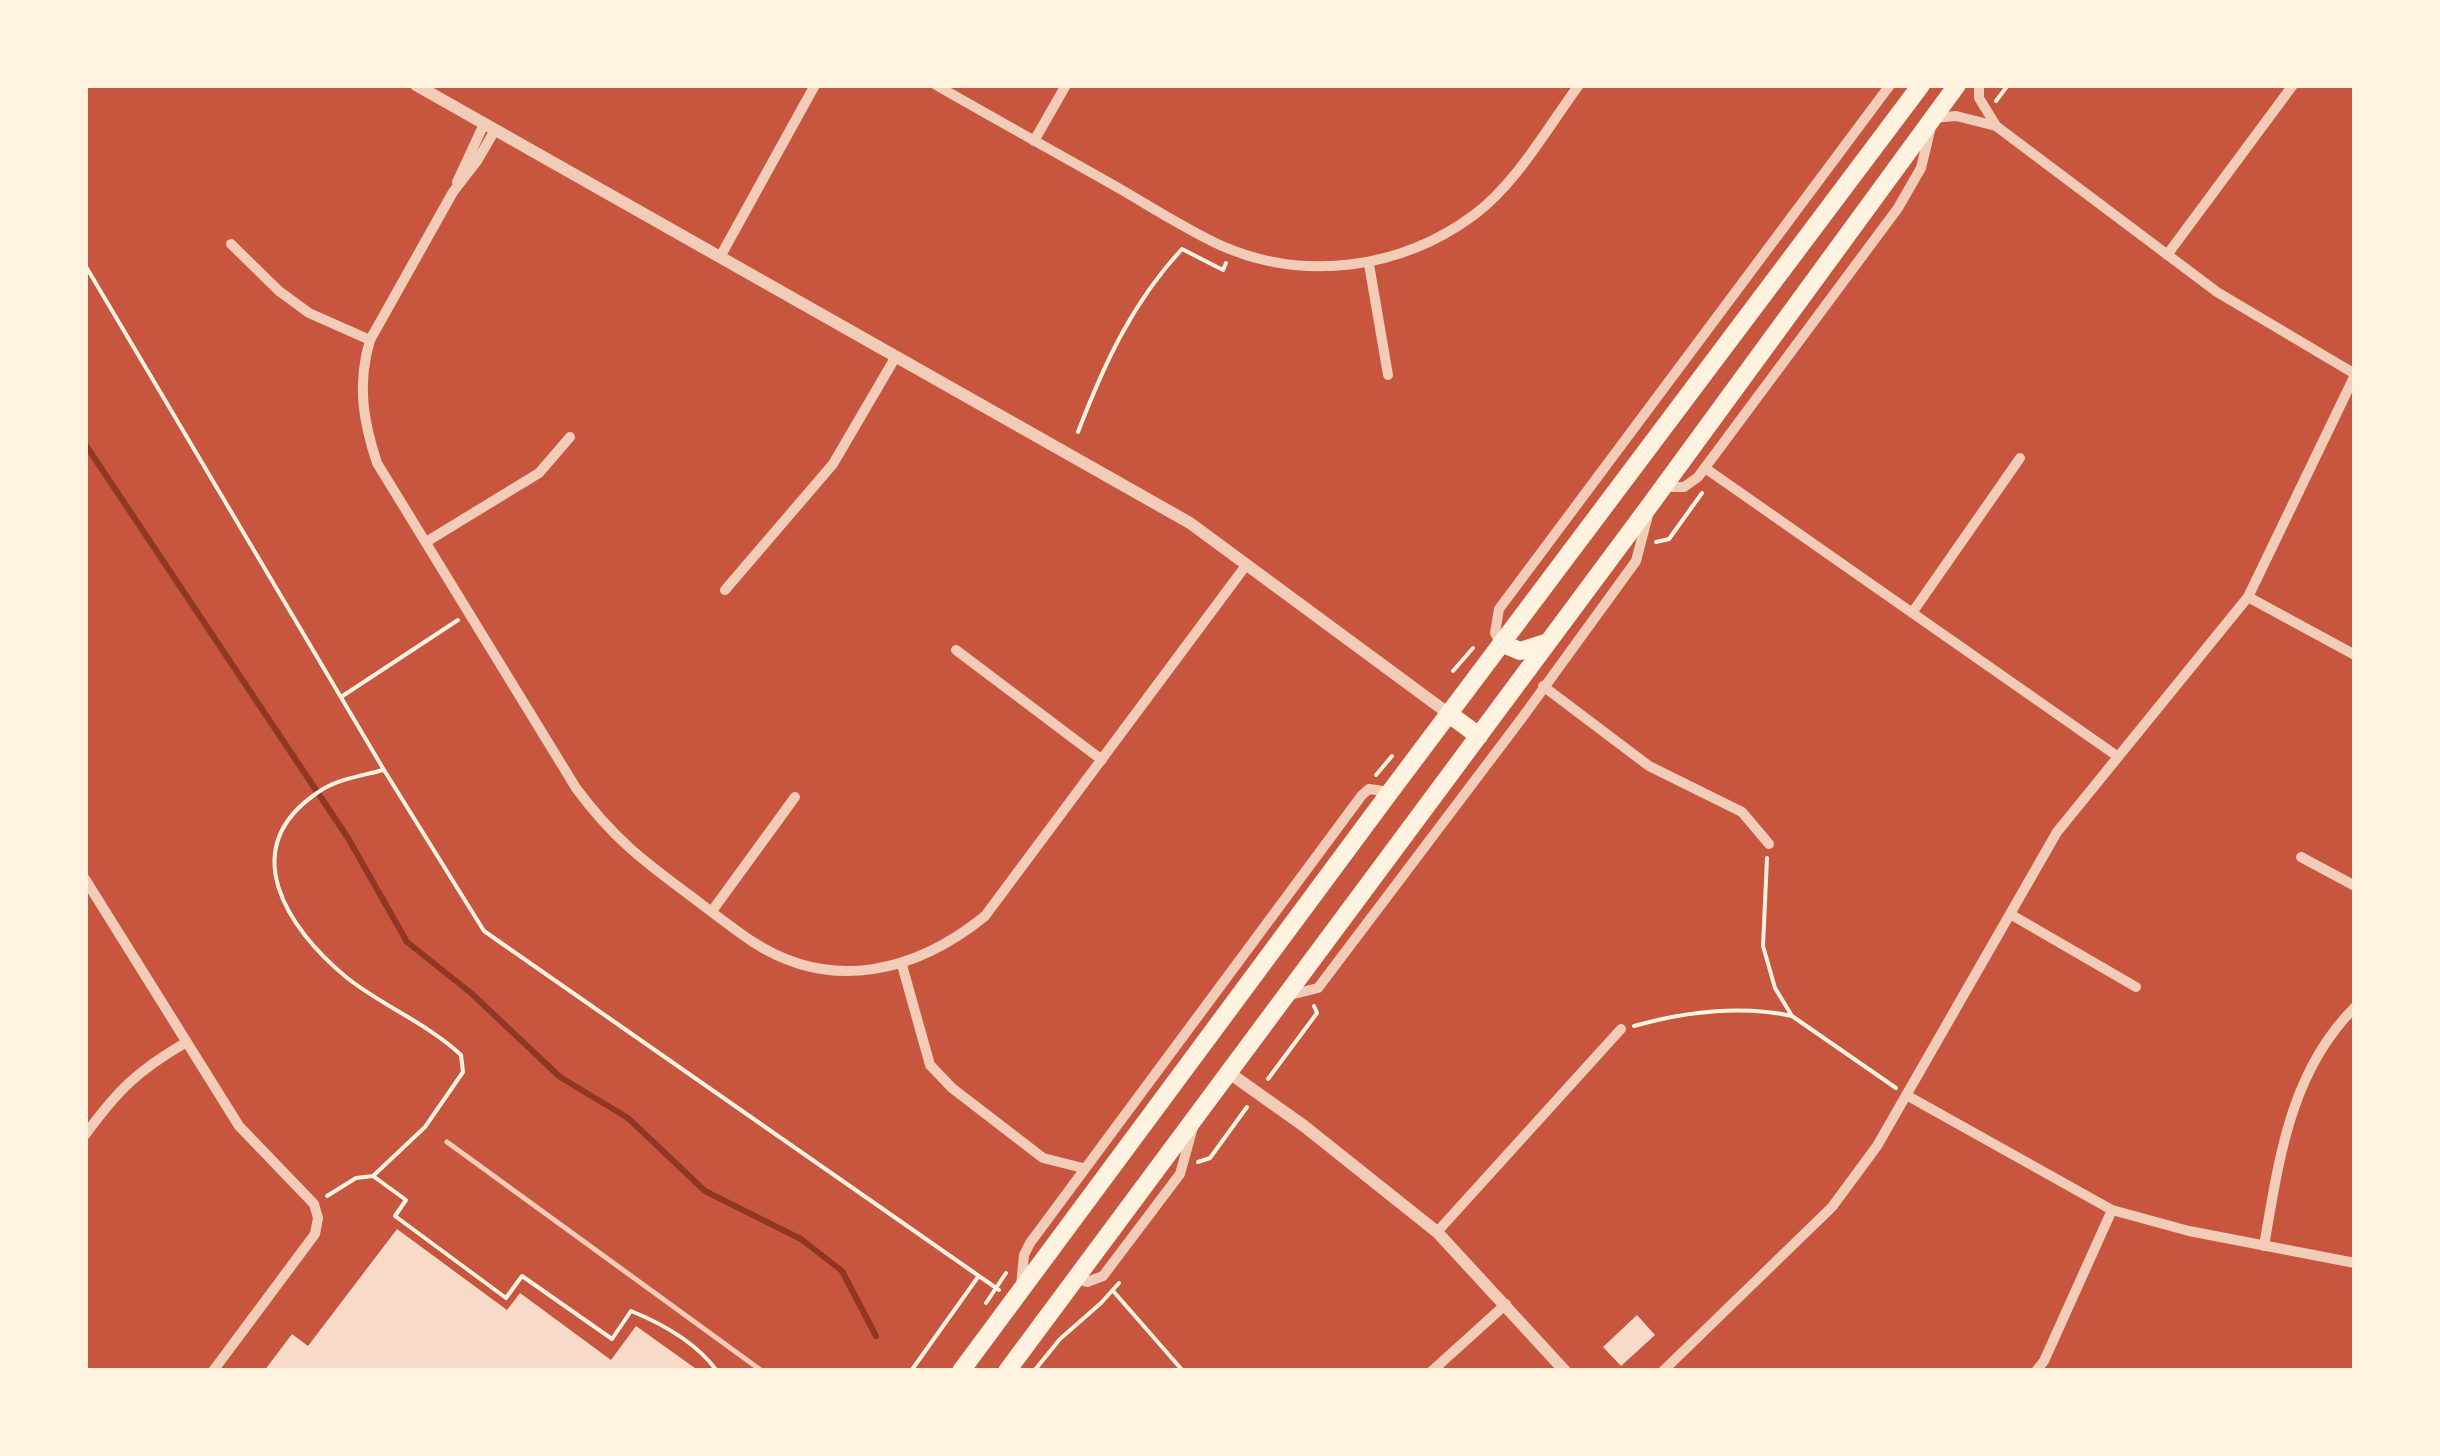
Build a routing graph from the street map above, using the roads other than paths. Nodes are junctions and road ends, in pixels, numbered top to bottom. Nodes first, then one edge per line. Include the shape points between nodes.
1 (416, 85) edge
2 (815, 85) edge
3 (936, 85) edge
4 (1066, 85) edge
5 (1579, 85) edge
6 (1890, 85) edge
7 (1921, 85) edge
8 (1957, 85) edge
9 (1979, 85) edge
10 (2294, 85) edge
11 (1932, 118) junction
12 (1996, 126) junction
13 (489, 127) junction
14 (1034, 141) junction
15 (231, 244) dead end
16 (2167, 255) junction
17 (720, 257) junction
18 (1368, 264) junction
19 (370, 340) junction
20 (895, 358) junction
21 (1388, 375) dead end
22 (2355, 375) edge
23 (570, 438) dead end
24 (1693, 446) junction
25 (1644, 453) junction
26 (2020, 458) dead end
27 (1705, 468) junction
28 (1662, 488) junction
29 (1650, 504) junction
30 (426, 542) junction
31 (1247, 564) junction
32 (725, 590) dead end
33 (2248, 597) junction
34 (1912, 613) junction
35 (1549, 642) junction
36 (1501, 644) junction
37 (956, 650) dead end
38 (2355, 655) edge
39 (1542, 686) junction
40 (1449, 714) junction
41 (1479, 736) junction
42 (2116, 756) junction
43 (1102, 760) junction
44 (1390, 792) junction
45 (795, 797) dead end
46 (1769, 844) road end
47 (2301, 857) dead end
48 (85, 878) edge
49 (2355, 886) edge
50 (712, 911) junction
51 (2010, 914) junction
52 (902, 965) junction
53 (2136, 988) dead end
54 (1286, 996) junction
55 (2355, 1006) edge
56 (1621, 1029) road end
57 (185, 1043) junction
58 (1199, 1050) junction
59 (1228, 1072) junction
60 (1908, 1096) junction
61 (1196, 1116) junction
62 (85, 1135) edge
63 (446, 1142) dead end
64 (1083, 1168) junction
65 (2112, 1210) junction
66 (1438, 1232) junction
67 (2264, 1246) junction
68 (2355, 1263) edge
69 (1074, 1279) junction
70 (1021, 1292) junction
71 (1506, 1304) junction
72 (213, 1371) edge
73 (762, 1371) edge
74 (961, 1371) edge
75 (1007, 1371) edge
76 (1432, 1371) edge
77 (1565, 1371) edge
78 (1663, 1371) edge
79 (2036, 1371) edge

1 - 13 street
2 - 17 street
3 - 14 street
4 - 14 street
5 - 18 street via 1503,189 1476,214 1416,248
6 - 36 street via 1500,609 1495,621
7 - 25 highway
8 - 11 highway
9 - 12 street via 1978,98
10 - 16 street
11 - 12 street
11 - 24 highway
11 - 27 street via 1912,188
12 - 16 street
13 - 17 street
13 - 19 street via 477,161
14 - 18 street via 1231,249 1294,265
15 - 19 street via 279,291
16 - 22 street via 2249,314
17 - 20 street
18 - 21 street
19 - 30 street via 363,364 364,426 377,464
20 - 31 street via 1190,523
20 - 32 street via 833,464
22 - 33 street
23 - 30 street via 539,472
24 - 25 highway via 1687,434 1672,431
24 - 28 highway
25 - 36 highway
26 - 34 street
27 - 28 street via 1684,486
27 - 34 street
28 - 29 highway
29 - 35 highway
29 - 39 street via 1636,561
30 - 50 street via 605,828
31 - 40 street
31 - 43 street
33 - 38 street
33 - 42 street
34 - 42 street
35 - 36 highway via 1520,651
35 - 41 highway
36 - 40 highway
37 - 43 street
39 - 46 street via 1636,758 1742,812
39 - 54 street via 1318,988
40 - 41 highway
40 - 44 highway
41 - 54 highway
42 - 51 street via 2057,832
43 - 52 street via 984,916 932,953
44 - 58 highway
44 - 64 street via 1369,789 1362,795
45 - 50 street
47 - 49 street
48 - 57 street
50 - 52 street via 788,959 827,970
51 - 53 street
51 - 60 street
52 - 64 street via 930,1065 1044,1158
54 - 59 highway
55 - 67 street via 2304,1078 2278,1160
56 - 66 street
57 - 62 street via 128,1081
57 - 72 street via 239,1126 314,1204 318,1218 315,1234
58 - 59 highway
58 - 70 highway
59 - 61 highway
59 - 66 street
60 - 65 street
60 - 78 street via 1832,1207
61 - 69 highway
61 - 69 street via 1180,1174 1097,1280
63 - 73 lane
64 - 70 street via 1024,1255
65 - 67 street
65 - 79 street
66 - 71 street
67 - 68 street
69 - 75 highway
70 - 74 highway
71 - 76 street
71 - 77 street

